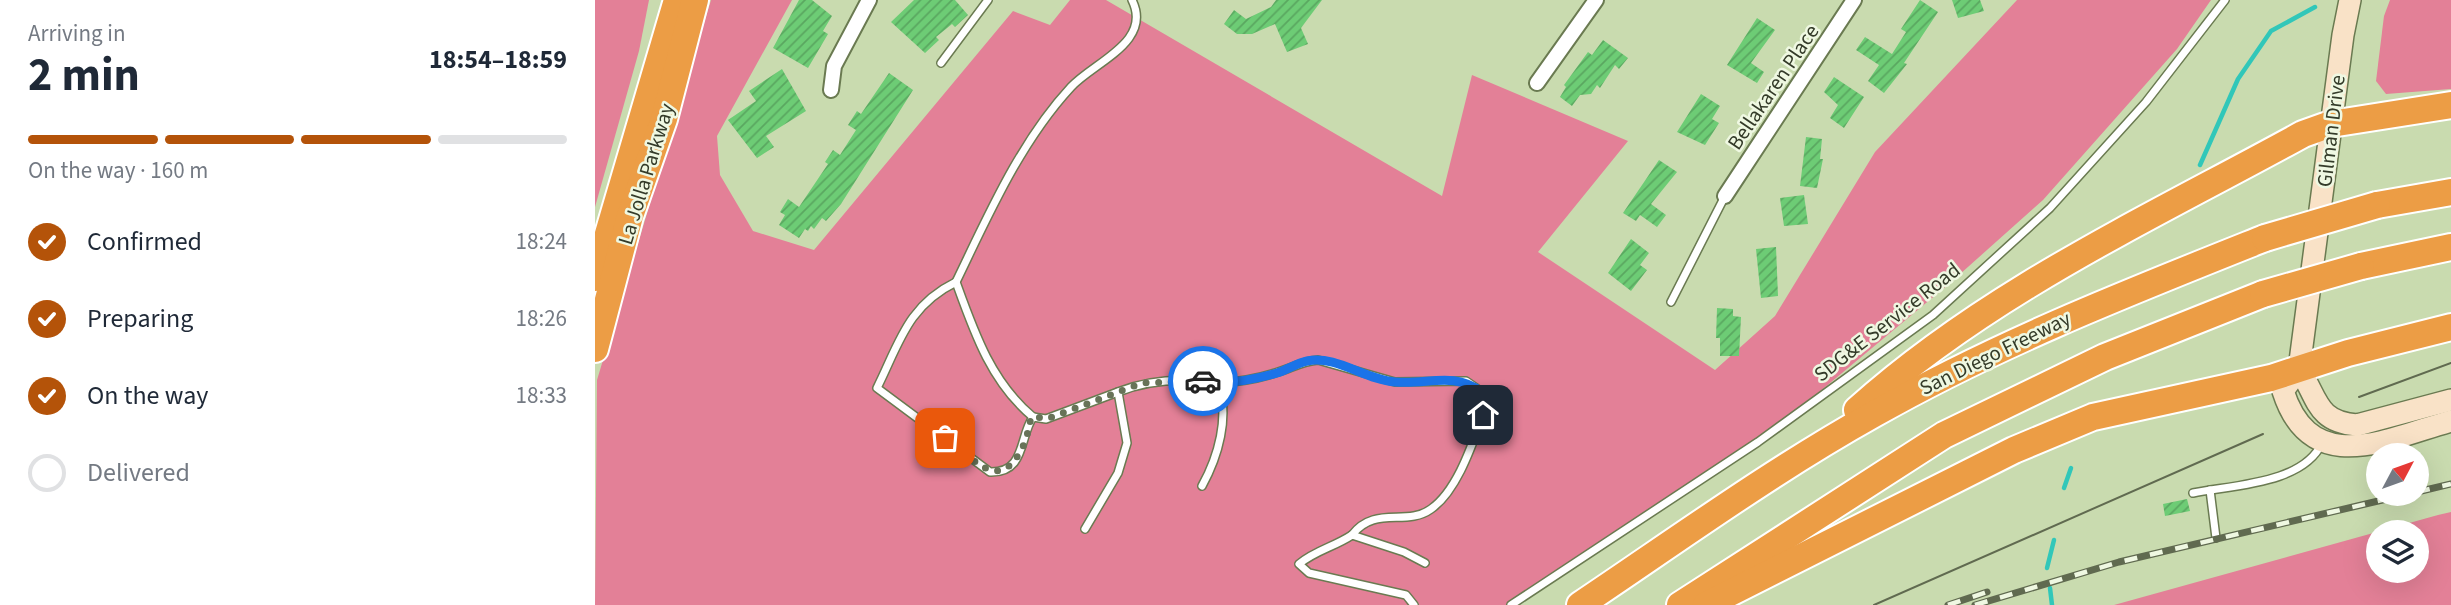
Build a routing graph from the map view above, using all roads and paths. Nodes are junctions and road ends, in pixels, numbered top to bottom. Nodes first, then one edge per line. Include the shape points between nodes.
1 (869, 0) edge
2 (988, 0) edge
3 (1132, 0) edge
4 (1596, 0) edge
5 (1854, 0) edge
6 (2225, 0) edge
7 (2350, 0) edge
8 (691, 1) edge
9 (941, 63) dead end
10 (1537, 83) dead end
11 (831, 90) dead end
12 (2451, 105) edge
13 (2331, 124) junction
14 (2451, 192) edge
15 (1725, 196) joint
16 (2451, 247) edge
17 (595, 278) edge
18 (956, 282) junction
19 (1671, 302) dead end
20 (2451, 327) edge
21 (595, 349) edge
22 (2299, 369) junction
23 (1218, 383) junction
24 (1118, 392) junction
25 (2451, 400) edge
26 (1033, 416) junction
27 (2451, 421) edge
28 (2322, 442) junction
29 (1817, 446) junction
30 (1202, 486) dead end
31 (2210, 490) junction
32 (2193, 493) dead end
33 (1085, 529) dead end
34 (1352, 535) junction
35 (2216, 538) dead end
36 (1425, 563) dead end
37 (1414, 605) edge
38 (1511, 605) edge
39 (1580, 605) edge
40 (1680, 605) edge
41 (1706, 605) edge

1 - 11 street via 834,66
2 - 9 lane
3 - 18 lane via 1137,11 1135,32 1114,54 1089,70 1053,109 1014,169
4 - 10 street
5 - 15 street, Bellakaren Place
6 - 38 lane, SDG&E Service Road via 2146,102 2050,208 1933,315 1758,442
7 - 13 street, Gilman Drive
8 - 17 highway, La Jolla Parkway
8 - 21 highway, La Jolla Parkway via 664,119 630,216
12 - 13 highway
13 - 22 street, Gilman Drive
13 - 29 highway via 2291,141 1978,316 1907,368
14 - 29 highway, San Diego Freeway, bridge via 2377,205 2265,238 2076,314 1943,376
15 - 19 lane
16 - 40 highway, bridge via 2263,294 2105,357 1944,435
18 - 26 lane via 997,379
18 - 26 lane via 915,314 892,351 877,388 990,472 1001,472 1017,461
20 - 22 highway
22 - 25 street via 2325,414 2342,424 2357,425
22 - 28 street, Gilman Drive via 2283,391 2288,408 2299,425
22 - 41 highway via 2093,418 2014,450
23 - 24 lane via 1190,379 1147,382
23 - 30 lane via 1222,394 1220,450
23 - 34 lane via 1243,381 1318,360 1395,382 1466,381 1482,392 1483,415 1447,494 1419,514 1369,519
24 - 26 lane via 1047,419
24 - 33 lane via 1127,443 1118,473
27 - 28 street via 2349,448
28 - 31 lane via 2316,456 2284,474
29 - 39 highway, San Diego Freeway
31 - 32 lane
31 - 35 lane
34 - 36 lane
34 - 37 lane via 1336,546 1315,551 1299,564 1301,569 1406,595

